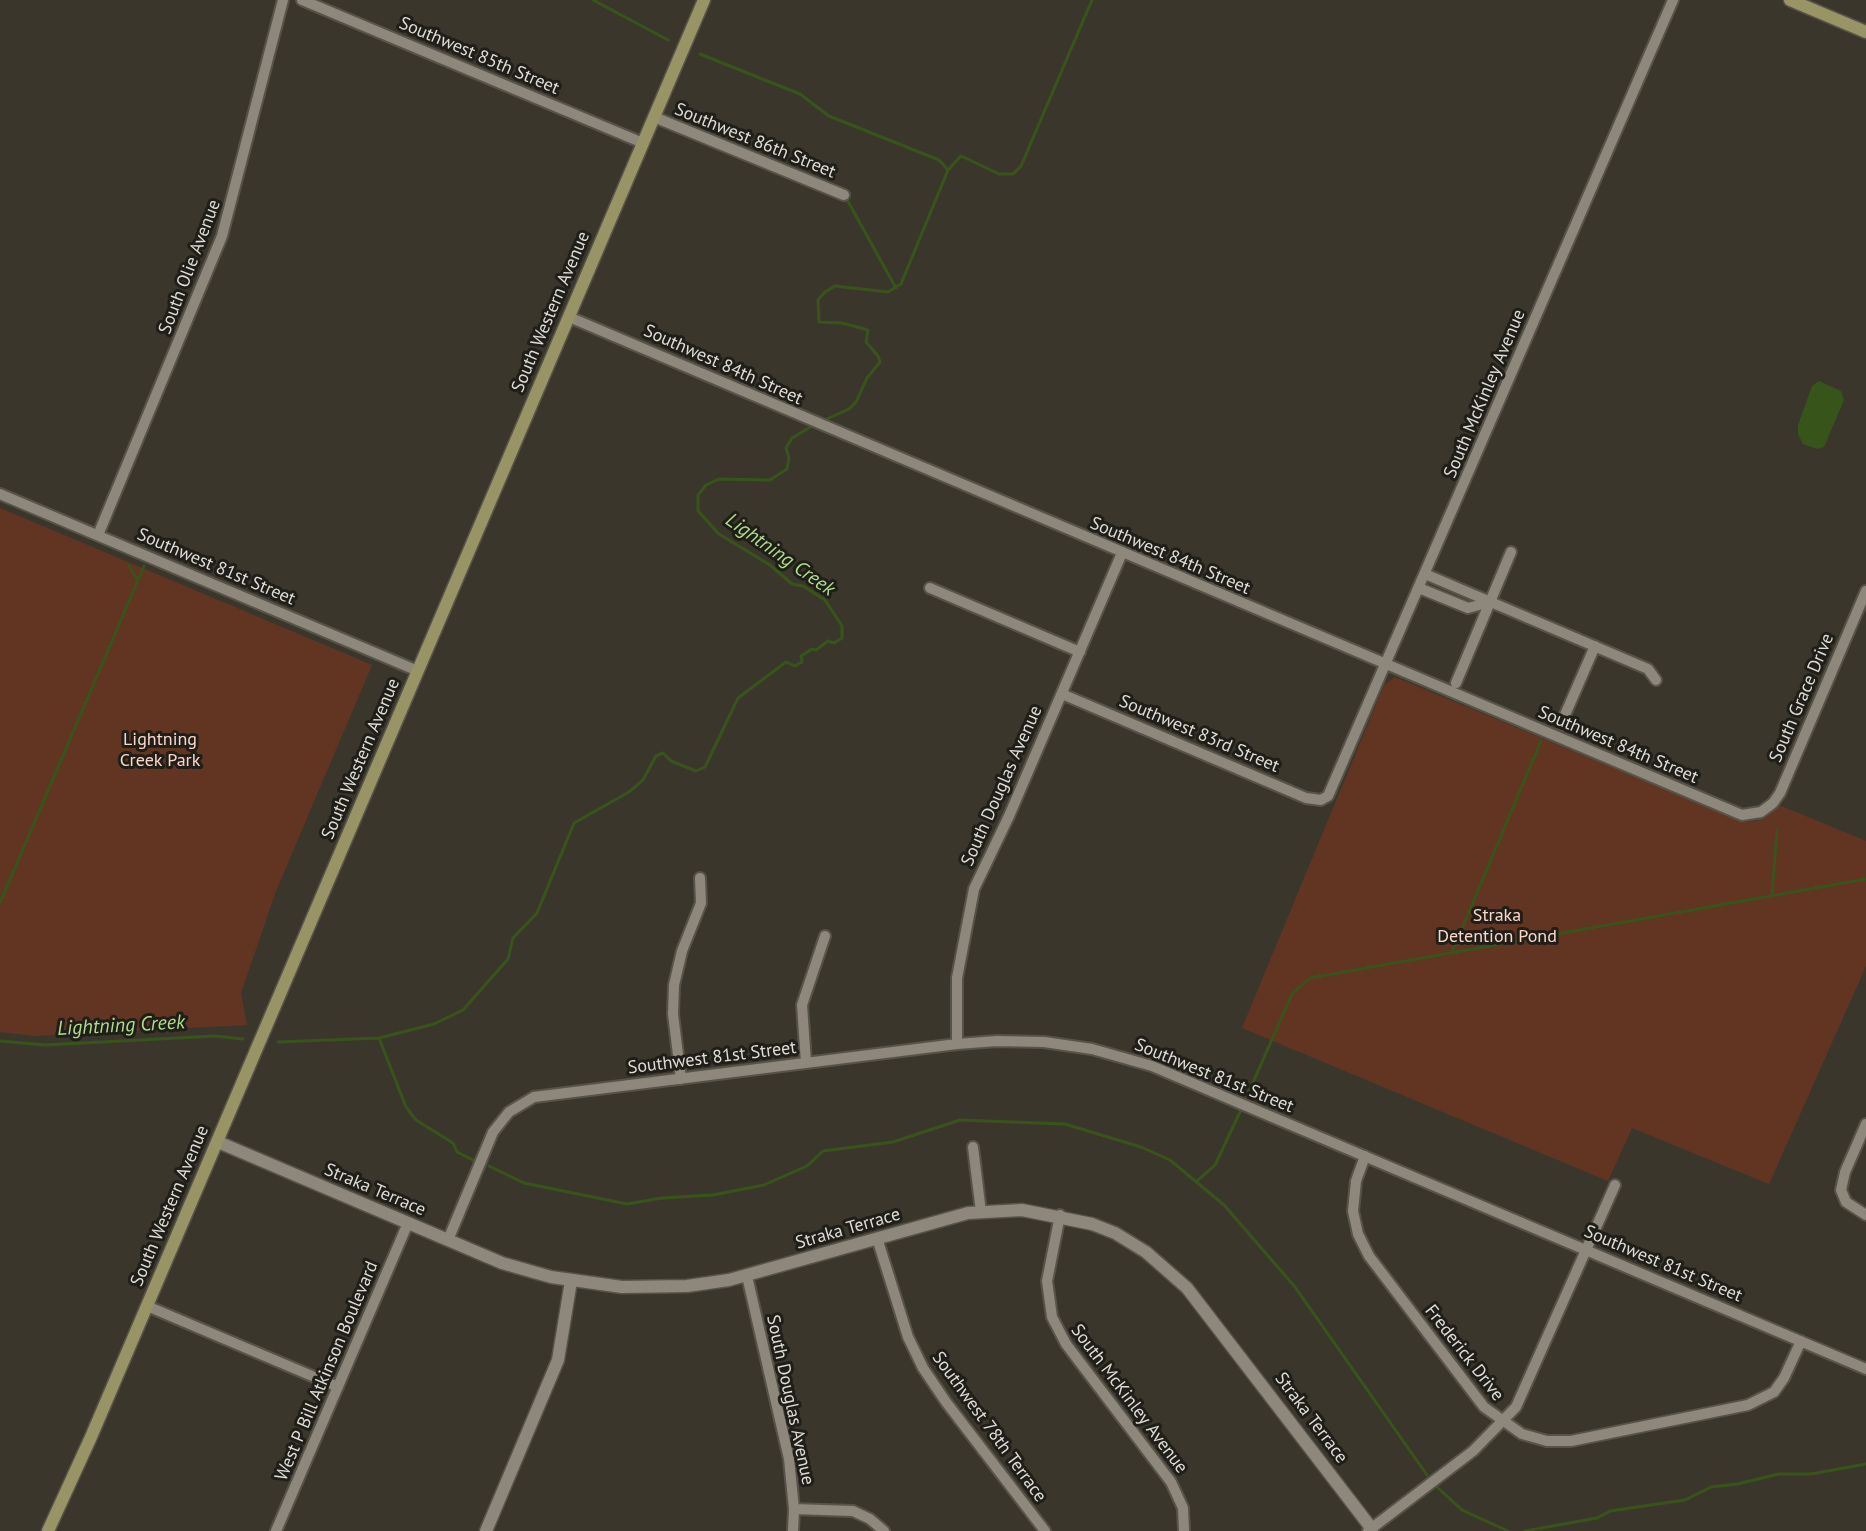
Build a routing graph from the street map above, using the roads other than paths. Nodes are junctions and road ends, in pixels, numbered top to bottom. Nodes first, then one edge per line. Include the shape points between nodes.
1 (284, 0) edge
2 (302, 0) edge
3 (704, 0) edge
4 (1673, 0) edge
5 (1790, 0) edge
6 (1866, 32) edge
7 (654, 117) junction
8 (643, 143) junction
9 (844, 195) dead end
10 (569, 317) junction
11 (0, 494) edge
12 (98, 535) junction
13 (1511, 552) dead end
14 (1122, 553) junction
15 (1425, 574) junction
16 (930, 588) dead end
17 (1419, 588) junction
18 (1866, 591) edge
19 (1490, 602) junction
20 (1595, 646) junction
21 (1080, 652) junction
22 (1386, 666) junction
23 (418, 671) junction
24 (1656, 680) dead end
25 (1456, 683) dead end
26 (1062, 694) junction
27 (1561, 724) dead end
28 (1324, 798) joint
29 (1761, 812) joint
30 (700, 878) dead end
31 (825, 936) dead end
32 (957, 1044) junction
33 (806, 1063) junction
34 (681, 1079) junction
35 (1866, 1124) edge
36 (218, 1142) junction
37 (972, 1147) dead end
38 (1365, 1156) junction
39 (1615, 1185) dead end
40 (981, 1212) junction
41 (1060, 1215) junction
42 (1866, 1215) edge
43 (408, 1223) junction
44 (877, 1238) junction
45 (448, 1240) junction
46 (1587, 1250) junction
47 (747, 1276) junction
48 (571, 1281) junction
49 (147, 1306) junction
50 (1801, 1341) junction
51 (1866, 1369) edge
52 (338, 1387) junction
53 (1503, 1423) junction
54 (794, 1509) junction
55 (1371, 1530) edge
56 (48, 1531) edge
57 (276, 1531) edge
58 (486, 1531) edge
59 (793, 1531) edge
60 (884, 1531) edge
61 (1045, 1531) edge
62 (1184, 1531) edge

1 - 12 street, South Olie Avenue via 232,204 215,255
2 - 8 street, Southwest 85th Street
3 - 7 main road, South Western Avenue
4 - 15 street, South McKinley Avenue
5 - 6 main road
7 - 8 main road, South Western Avenue
7 - 9 street, Southwest 86th Street
8 - 10 main road, South Western Avenue
10 - 14 street, Southwest 84th Street
10 - 23 main road, South Western Avenue
11 - 12 street, Southwest 81st Street
12 - 23 street, Southwest 81st Street
13 - 19 street
14 - 21 street, South Douglas Avenue
14 - 22 street, Southwest 84th Street
15 - 17 street, South McKinley Avenue
15 - 19 street
16 - 21 street
17 - 19 street via 1468,608
17 - 22 street, South McKinley Avenue
18 - 29 street, South Grace Drive via 1780,792
19 - 20 street
19 - 25 street
20 - 24 street via 1648,669
20 - 27 street
21 - 26 street, South Douglas Avenue
22 - 28 street, South McKinley Avenue via 1334,787
22 - 29 street, Southwest 84th Street via 1734,812 1748,816
23 - 36 main road, South Western Avenue
26 - 28 street, Southwest 83rd Street via 1306,798
26 - 32 street, South Douglas Avenue via 971,899 957,978
30 - 34 street via 701,903 682,951 674,985 673,1014
31 - 33 street via 802,1005
32 - 33 street, Southwest 81st Street
32 - 38 street, Southwest 81st Street via 1044,1042 1114,1054 1180,1077
33 - 34 street, Southwest 81st Street
34 - 45 street, Southwest 81st Street via 546,1095 518,1105 493,1132
35 - 42 street via 1843,1178 1842,1196
36 - 43 street, Straka Terrace
36 - 49 main road, South Western Avenue
37 - 40 street
38 - 46 street, Southwest 81st Street
38 - 53 street, Frederick Drive via 1356,1181 1353,1211 1365,1250 1475,1397
39 - 46 street
40 - 41 street, Straka Terrace via 1022,1210
40 - 44 street, Straka Terrace
41 - 55 street, Straka Terrace via 1116,1233 1179,1279
41 - 62 street, South McKinley Avenue via 1047,1281 1052,1317 1066,1344 1171,1482 1183,1508
43 - 45 street, Straka Terrace
43 - 52 street, West P Bill Atkinson Boulevard
44 - 47 street, Straka Terrace
44 - 61 street, Southwest 78th Terrace via 908,1337 923,1368
45 - 48 street, Straka Terrace via 502,1263
46 - 50 street, Southwest 81st Street
46 - 53 street via 1527,1388
47 - 48 street, Straka Terrace via 653,1288
47 - 54 street, South Douglas Avenue via 789,1459
48 - 58 street via 558,1360
49 - 52 street
49 - 56 main road, South Western Avenue
50 - 51 street, Southwest 81st Street
50 - 53 street, Frederick Drive via 1780,1384 1767,1397 1748,1405 1571,1441 1536,1439
52 - 57 street, West P Bill Atkinson Boulevard
53 - 55 street
54 - 59 street, South Douglas Avenue
54 - 60 street via 853,1511 870,1518

